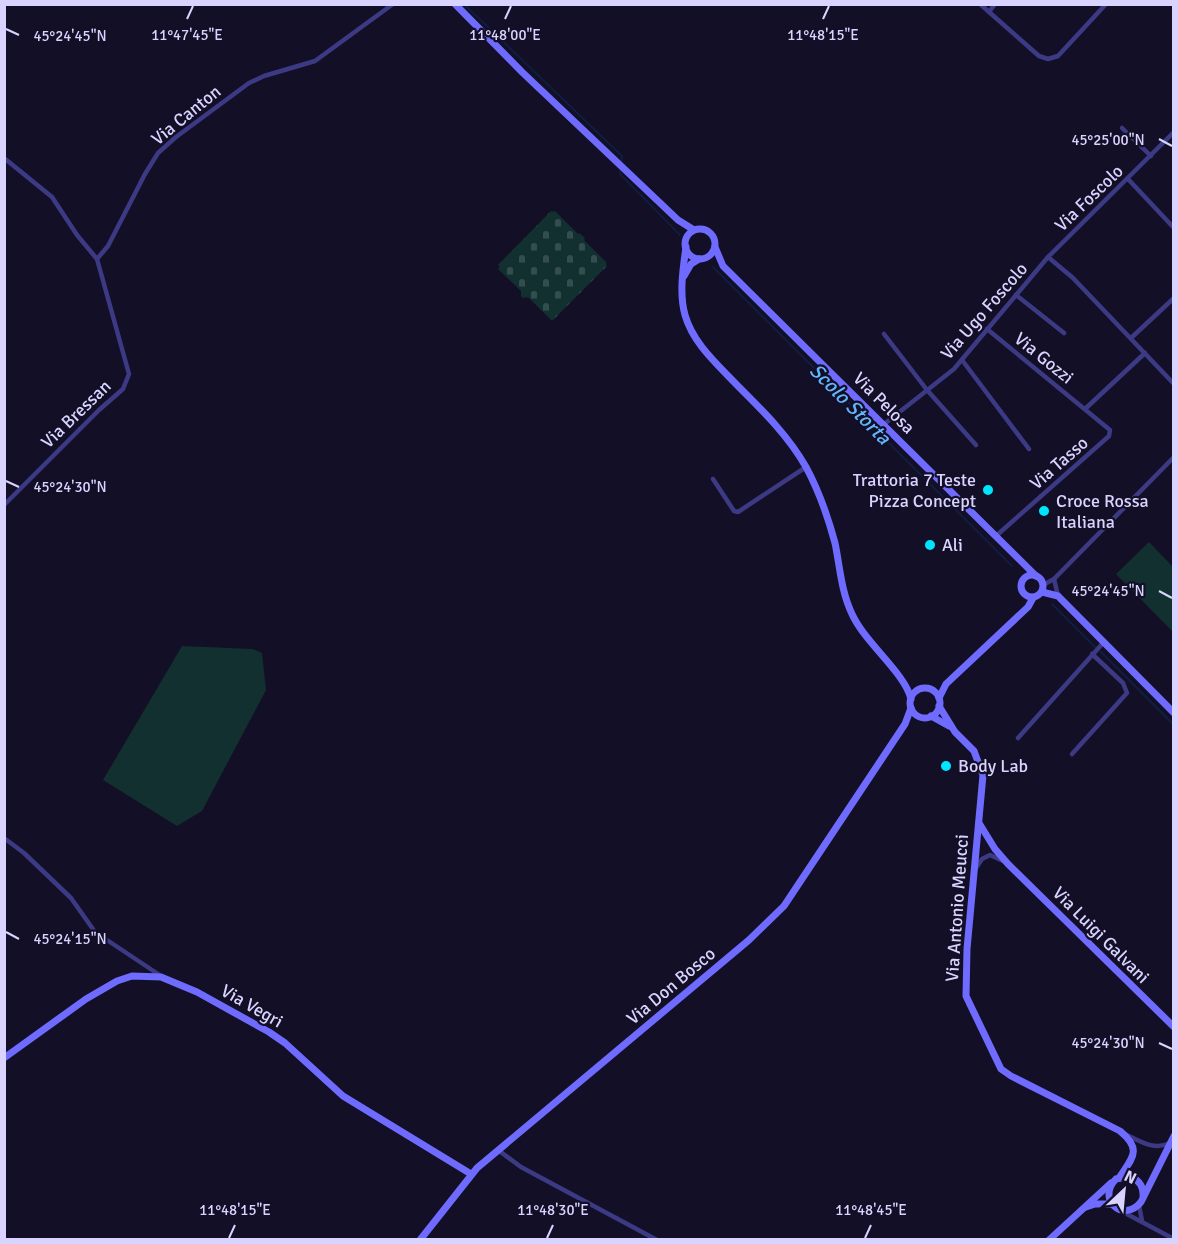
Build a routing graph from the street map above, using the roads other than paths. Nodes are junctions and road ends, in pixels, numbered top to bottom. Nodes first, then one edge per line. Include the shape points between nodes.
1 (393, 4) edge
2 (455, 4) edge
3 (980, 4) edge
4 (995, 4) edge
5 (1106, 4) edge
6 (989, 12) junction
7 (1122, 128) dead end
8 (1173, 132) edge
9 (1151, 156) junction
10 (4, 158) edge
11 (1128, 179) junction
12 (678, 220) junction
13 (1173, 228) edge
14 (694, 230) junction
15 (687, 238) junction
16 (686, 247) junction
17 (715, 247) junction
18 (1048, 257) junction
19 (702, 258) junction
20 (97, 259) junction
21 (723, 266) junction
22 (683, 278) junction
23 (1016, 295) junction
24 (1173, 298) edge
25 (987, 329) junction
26 (1064, 333) dead end
27 (884, 334) dead end
28 (1131, 338) junction
29 (1145, 353) junction
30 (962, 360) junction
31 (1173, 384) edge
32 (927, 390) junction
33 (1085, 409) junction
34 (883, 425) junction
35 (976, 445) dead end
36 (1029, 449) dead end
37 (1173, 457) edge
38 (806, 467) junction
39 (713, 479) dead end
40 (4, 505) edge
41 (996, 536) junction
42 (1023, 562) junction
43 (1036, 576) junction
44 (1024, 579) junction
45 (1054, 579) junction
46 (1043, 588) junction
47 (1023, 594) junction
48 (1058, 596) junction
49 (1033, 598) junction
50 (1022, 612) junction
51 (1097, 649) junction
52 (905, 683) junction
53 (946, 684) junction
54 (920, 689) junction
55 (930, 689) junction
56 (939, 698) junction
57 (910, 699) junction
58 (939, 706) junction
59 (911, 708) junction
60 (1173, 713) edge
61 (931, 716) junction
62 (921, 717) junction
63 (906, 724) junction
64 (950, 727) junction
65 (1018, 738) dead end
66 (1072, 754) dead end
67 (979, 823) junction
68 (4, 838) edge
69 (1008, 864) junction
70 (974, 869) junction
71 (161, 977) junction
72 (1173, 1027) edge
73 (4, 1058) edge
74 (1120, 1131) junction
75 (1172, 1139) edge
76 (498, 1150) junction
77 (471, 1174) junction
78 (1116, 1179) junction
79 (1143, 1198) junction
80 (1139, 1205) junction
81 (1115, 1206) junction
82 (1076, 1214) junction
83 (1148, 1227) junction
84 (420, 1239) edge
85 (657, 1239) edge
86 (1048, 1239) edge
87 (1173, 1239) edge

1 - 20 street, Via Canton via 315,61 249,84 165,147 145,174 108,246
2 - 12 main road, Via Pelosa
3 - 6 street
4 - 6 street
5 - 6 street via 1052,59 1044,59
7 - 9 street
8 - 9 street, Via Foscolo
9 - 11 street, Via Foscolo
10 - 20 street via 52,197
11 - 13 street
11 - 18 street, Via Foscolo
12 - 14 main road, Via Pelosa
12 - 15 main road, Via Pelosa
14 - 15 main road
14 - 17 main road, Via Pelosa via 703,229 711,234
15 - 16 main road
16 - 19 main road, Via Pelosa via 690,255
16 - 22 main road
17 - 19 main road
17 - 21 main road, Via Pelosa
18 - 23 street, Via Ugo Foscolo
18 - 28 street
19 - 21 main road, Via Pelosa
19 - 22 main road via 691,264
20 - 40 street, Via Bressan via 128,380
21 - 34 main road, Via Pelosa
22 - 38 main road via 684,313 692,333 707,355 781,432
23 - 25 street, Via Ugo Foscolo
23 - 26 street
24 - 28 street
25 - 30 street, Via Ugo Foscolo
25 - 33 street, Via Gozzi
27 - 32 street
28 - 29 street
29 - 31 street
29 - 33 street
30 - 32 street, Via Ugo Foscolo
30 - 36 street
32 - 34 street, Via Ugo Foscolo
32 - 35 street
33 - 41 street, Via Tasso via 1110,430 1109,436
34 - 41 main road, Via Pelosa
37 - 45 street
38 - 39 street via 738,512 729,506
38 - 52 main road via 826,513 852,615 865,638
41 - 42 main road, Via Pelosa
42 - 43 main road, Via Pelosa
42 - 44 main road
43 - 44 main road
43 - 46 main road
44 - 47 main road
45 - 46 street
45 - 48 street
46 - 48 main road
46 - 49 main road
47 - 49 main road
47 - 50 main road
48 - 51 main road
49 - 50 main road
50 - 53 main road
51 - 60 main road
51 - 65 street
51 - 66 street via 1127,693
52 - 54 main road
52 - 57 main road, Via Don Bosco
53 - 55 main road
53 - 56 main road
54 - 55 main road
54 - 57 main road
55 - 56 main road
56 - 58 main road
57 - 59 main road, Via Don Bosco
58 - 61 main road
58 - 64 main road, Via Antonio Meucci
59 - 62 main road
59 - 63 main road, Via Don Bosco
61 - 62 main road
61 - 64 main road, Via Antonio Meucci
62 - 63 main road
63 - 76 main road, Via Don Bosco via 770,921
64 - 67 main road, Via Antonio Meucci via 974,751 980,763 983,775
67 - 69 main road, Via Luigi Galvani
67 - 70 main road, Via Antonio Meucci
68 - 71 street via 71,898 95,932
69 - 70 street via 990,855
69 - 72 main road, Via Luigi Galvani
70 - 74 main road, Via Antonio Meucci via 966,996 1001,1069
71 - 73 main road, Via Vegri via 132,976 117,981
71 - 77 main road, Via Vegri via 269,1032 343,1096
74 - 75 street, Via Antonio Meucci via 1153,1146 1162,1147
74 - 78 main road via 1134,1151
75 - 79 main road
76 - 77 main road, Via Don Bosco
76 - 85 street via 521,1167
77 - 84 main road, Via Don Bosco
78 - 79 main road via 1135,1179 1142,1187
78 - 81 main road via 1109,1190
78 - 82 main road
79 - 80 main road
80 - 81 main road via 1126,1211
80 - 83 street via 1140,1220
81 - 82 main road via 1095,1204
81 - 83 street
82 - 86 main road
83 - 87 street

